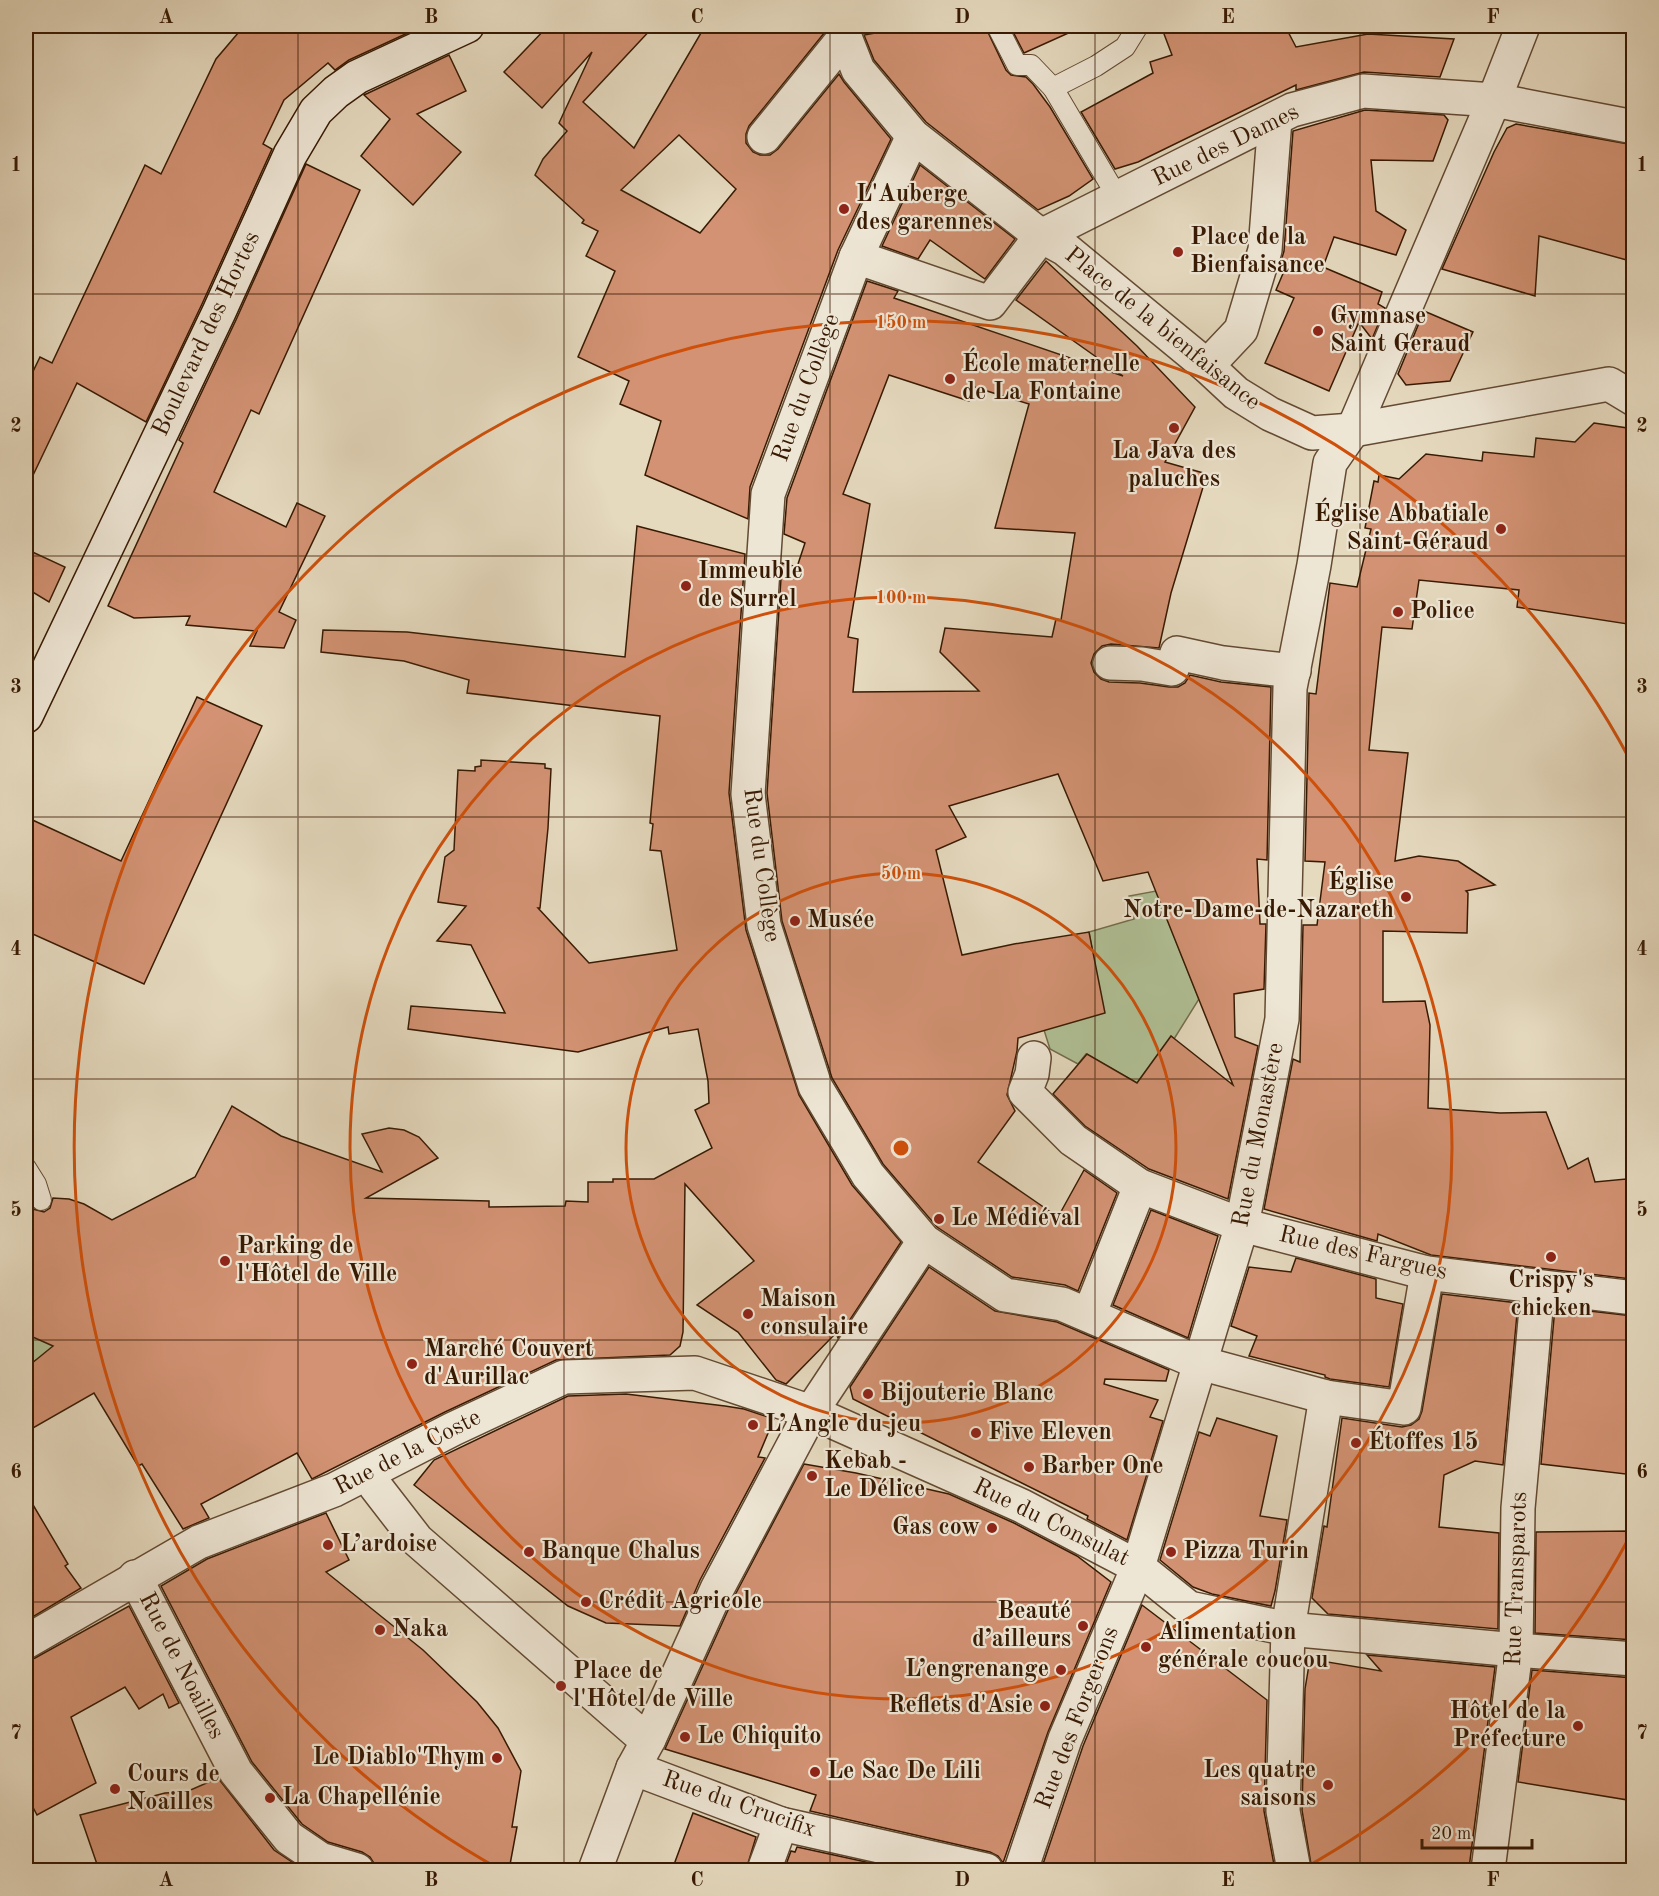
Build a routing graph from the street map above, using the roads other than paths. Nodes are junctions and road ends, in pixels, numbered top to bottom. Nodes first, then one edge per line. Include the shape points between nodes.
1 (467, 26) edge
2 (997, 26) edge
3 (1138, 26) edge
4 (1523, 26) edge
5 (845, 31) edge
6 (1053, 88) junction
7 (1494, 100) junction
8 (1275, 118) junction
9 (1634, 127) edge
10 (764, 136) dead end
11 (914, 136) junction
12 (1118, 198) junction
13 (1036, 242) junction
14 (856, 257) junction
15 (1207, 366) junction
16 (1625, 385) edge
17 (1353, 430) junction
18 (1110, 663) dead end
19 (1292, 680) junction
20 (26, 716) edge
21 (1034, 1058) dead end
22 (26, 1167) edge
23 (1140, 1186) junction
24 (41, 1200) dead end
25 (1242, 1225) junction
26 (924, 1241) junction
27 (1427, 1273) junction
28 (1538, 1287) junction
29 (1634, 1298) edge
30 (1089, 1316) junction
31 (1200, 1363) junction
32 (1326, 1397) junction
33 (811, 1412) junction
34 (369, 1474) junction
35 (1138, 1566) junction
36 (135, 1577) junction
37 (1288, 1629) junction
38 (26, 1642) edge
39 (1516, 1650) junction
40 (1634, 1659) edge
41 (649, 1739) junction
42 (633, 1768) junction
43 (781, 1824) junction
44 (357, 1870) edge
45 (595, 1870) edge
46 (764, 1870) edge
47 (986, 1870) edge
48 (1021, 1870) edge
49 (1294, 1870) edge
50 (1488, 1870) edge

1 - 20 street, Boulevard des Hortes via 357,77 316,111 290,155
2 - 6 lane via 1017,65 1030,65
3 - 6 lane via 1125,46
4 - 7 street, Rue du Monastère
5 - 10 street
5 - 11 street, Place de la bienfaisance via 858,70
6 - 12 lane
7 - 8 street, Rue des Dames via 1364,91
7 - 9 street, Rue des Dames
7 - 17 street, Rue du Monastère
8 - 12 street, Rue des Dames
8 - 15 street, Place de la bienfaisance via 1265,250 1241,330
11 - 13 street, Place de la bienfaisance
11 - 14 street, Rue du Collège
12 - 13 street, Rue des Dames
13 - 14 street via 990,303
13 - 15 street, Place de la bienfaisance via 1065,249
14 - 26 street, Rue du Collège via 768,494 748,794 764,925 816,1086 868,1175
15 - 17 street, Place de la bienfaisance via 1236,393 1312,434
16 - 17 street, Place de la bienfaisance
17 - 19 street, Rue du Monastère via 1330,463
18 - 19 street via 1172,669 1177,653
19 - 25 street, Rue du Monastère via 1282,1019
21 - 23 street, Rue des Fargues via 1025,1092 1073,1140
22 - 24 lane
23 - 25 street, Rue des Fargues
23 - 30 street
25 - 27 street, Rue des Fargues
25 - 31 street, Rue du Monastère
26 - 30 street, Rue du Collège via 1005,1295 1062,1305
26 - 33 street
27 - 28 street, Rue des Fargues
27 - 32 street, Rue du Collège via 1404,1408
28 - 29 street, Rue des Fargues
28 - 39 street, Rue Transparots via 1518,1508
30 - 31 street, Rue du Collège
31 - 32 street, Rue du Collège
31 - 35 street, Rue du Monastère
32 - 37 street
33 - 34 street, Rue de la Coste via 695,1373 564,1377
33 - 35 street, Rue du Consulat via 1022,1506
33 - 41 street via 717,1589
34 - 36 street, Rue de la Coste via 199,1542
34 - 41 street via 417,1540
35 - 37 street, Rue du Consulat via 1189,1608
35 - 48 street, Rue des Forgerons via 1065,1739
36 - 38 street, Rue de la Coste
36 - 44 street, Rue de Noailles via 236,1772 290,1838 320,1859
37 - 39 street, Rue du Consulat
37 - 49 street via 1283,1810
39 - 40 street, Rue du Consulat
39 - 50 street, Rue Transparots
41 - 42 street
42 - 43 street, Rue du Crucifix
42 - 45 street
43 - 46 street
43 - 47 street, Rue du Crucifix

